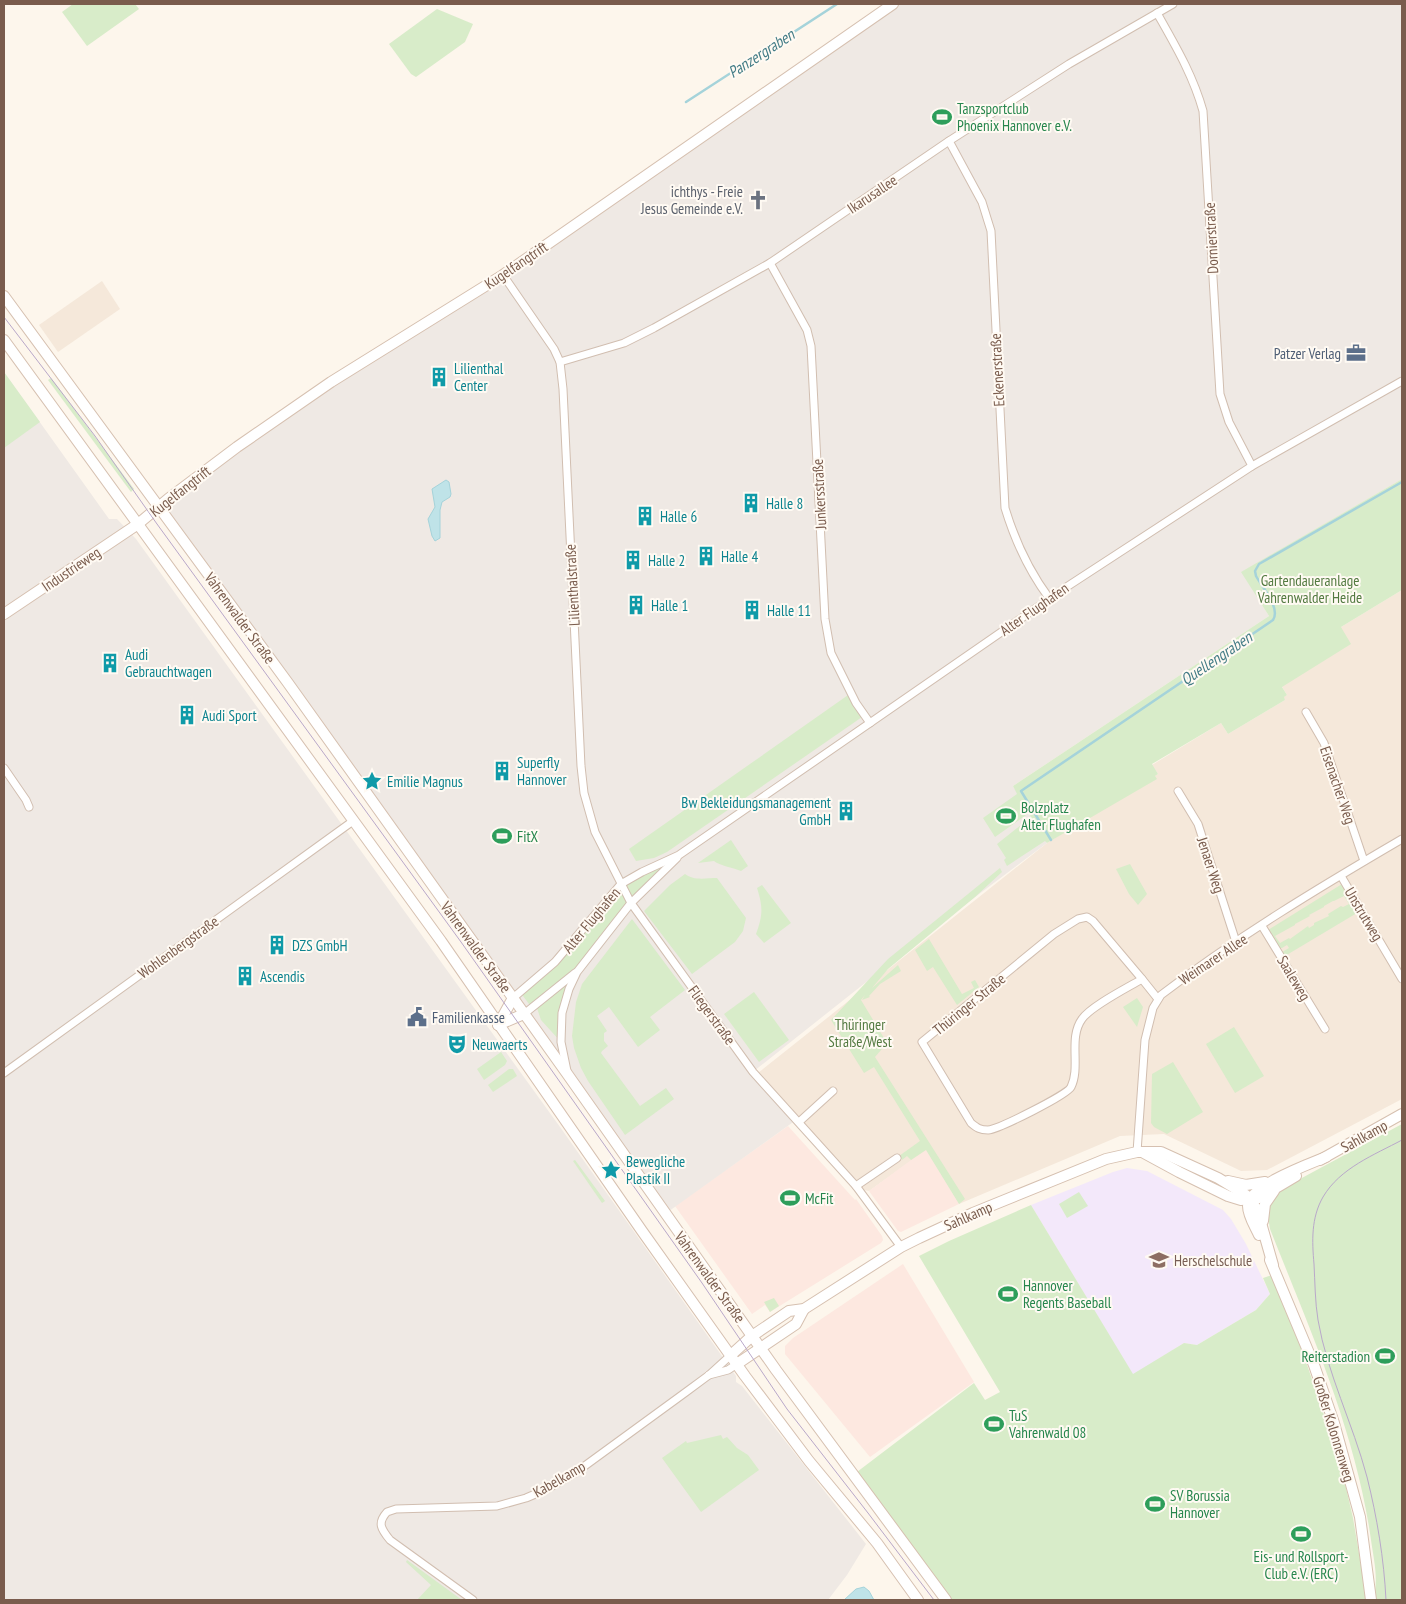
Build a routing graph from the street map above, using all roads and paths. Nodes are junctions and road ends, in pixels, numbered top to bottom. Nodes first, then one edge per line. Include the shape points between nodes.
1 (893, 4) edge
2 (1174, 4) edge
3 (1157, 13) junction
4 (949, 141) junction
5 (770, 263) junction
6 (502, 275) junction
7 (4, 296) edge
8 (5, 344) edge
9 (560, 362) junction
10 (1402, 382) edge
11 (1252, 466) junction
12 (158, 506) junction
13 (138, 524) junction
14 (1049, 598) junction
15 (4, 614) edge
16 (1306, 712) dead end
17 (870, 724) junction
18 (4, 768) edge
19 (1178, 792) dead end
20 (29, 807) dead end
21 (352, 821) junction
22 (1402, 839) edge
23 (679, 855) junction
24 (1364, 861) junction
25 (1341, 876) junction
26 (621, 884) junction
27 (631, 903) junction
28 (1262, 926) junction
29 (1236, 942) junction
30 (577, 972) junction
31 (1142, 979) junction
32 (1402, 979) edge
33 (513, 998) junction
34 (1158, 999) junction
35 (524, 1014) junction
36 (498, 1025) junction
37 (1325, 1029) dead end
38 (4, 1073) edge
39 (568, 1075) junction
40 (833, 1091) dead end
41 (1402, 1114) edge
42 (799, 1122) junction
43 (1140, 1152) junction
44 (897, 1158) dead end
45 (1218, 1178) junction
46 (1276, 1184) junction
47 (856, 1186) junction
48 (1228, 1196) junction
49 (1250, 1198) junction
50 (1250, 1216) junction
51 (1263, 1230) junction
52 (901, 1248) junction
53 (1273, 1266) junction
54 (804, 1308) junction
55 (752, 1336) junction
56 (760, 1349) junction
57 (731, 1355) junction
58 (737, 1364) junction
59 (709, 1375) junction
60 (473, 1600) edge
61 (918, 1600) edge
62 (946, 1600) edge
63 (1371, 1600) edge

1 - 6 main road, Kugelfangtrift
2 - 3 street, Ikarusallee
3 - 4 street, Ikarusallee via 1078,58
3 - 11 street, Dornierstraße via 1190,72 1204,111 1220,394 1229,422
4 - 5 street, Ikarusallee
4 - 14 street, Eckenerstraße via 982,202 990,231 1005,508 1026,562
5 - 9 street, Ikarusallee via 624,343
5 - 17 street, Junkersstraße via 807,330 811,346 825,619 830,653
6 - 9 street, Lilienthalstraße
6 - 12 main road, Kugelfangtrift via 331,382
7 - 12 main road, Vahrenwalder Straße
8 - 13 main road, Vahrenwalder Straße
9 - 26 street, Lilienthalstraße via 584,793 595,832
10 - 11 street, Alter Flughafen
11 - 14 street, Alter Flughafen
12 - 13 main road, Kugelfangtrift
12 - 33 main road, Vahrenwalder Straße
13 - 15 main road, Industrieweg
13 - 21 main road, Vahrenwalder Straße
14 - 17 street, Alter Flughafen
16 - 24 street, Eisenacher Weg via 1324,743
17 - 23 street, Alter Flughafen
18 - 20 street
19 - 29 street, Jenaer Weg via 1198,824
21 - 36 main road, Vahrenwalder Straße via 441,941
21 - 38 street, Wohlenbergstraße
22 - 24 street, Weimarer Allee
23 - 26 street, Alter Flughafen
23 - 27 street, Alter Flughafen
24 - 25 street, Weimarer Allee
25 - 28 street, Weimarer Allee
25 - 32 street, Unstrutweg
26 - 27 street, Lilienthalstraße
26 - 33 street, Alter Flughafen via 555,962
27 - 30 street, Alter Flughafen
27 - 42 street, Fliegerstraße via 753,1072
28 - 29 street, Weimarer Allee
28 - 37 street, Saaleweg
29 - 34 street, Weimarer Allee
30 - 35 street, Alter Flughafen
30 - 39 street, Alter Flughafen via 565,1001 561,1029
31 - 31 street, Thüringer Straße via 1093,921 1088,917 1078,919 1054,934 922,1042 971,1123 979,1129 997,1128 1071,1089 1081,1020 1088,1012
31 - 34 street, Thüringer Straße
33 - 35 main road, Vahrenwalder Straße
33 - 36 main road
34 - 43 street, Weimarer Allee via 1145,1040
35 - 36 main road
35 - 39 main road, Vahrenwalder Straße
36 - 57 main road, Vahrenwalder Straße
39 - 55 main road, Vahrenwalder Straße
40 - 42 street
41 - 46 main road, Sahlkamp
42 - 47 street, Fliegerstraße
43 - 45 main road, Sahlkamp via 1166,1153
43 - 48 main road
43 - 52 main road, Sahlkamp via 1106,1159 1046,1183 966,1216
44 - 47 street
45 - 46 main road, Sahlkamp via 1246,1185
45 - 49 main road, Sahlkamp
46 - 49 main road, Sahlkamp via 1258,1189
46 - 51 main road via 1265,1204
47 - 52 street, Fliegerstraße
48 - 49 main road via 1240,1200
48 - 50 main road, Großer Kolonnenweg
49 - 50 main road, Großer Kolonnenweg
49 - 51 main road, Großer Kolonnenweg via 1256,1206
50 - 53 main road, Großer Kolonnenweg
51 - 53 main road, Großer Kolonnenweg
52 - 54 main road, Sahlkamp
53 - 63 main road, Großer Kolonnenweg via 1314,1365 1337,1433 1360,1517
54 - 55 main road, Sahlkamp via 789,1312
54 - 56 main road, Sahlkamp via 796,1324
55 - 56 main road, Vahrenwalder Straße
55 - 57 main road, Sahlkamp
56 - 58 main road, Sahlkamp
56 - 62 main road, Vahrenwalder Straße
57 - 58 main road, Vahrenwalder Straße
57 - 59 street, Kabelkamp
58 - 59 street, Kabelkamp
58 - 61 main road, Vahrenwalder Straße
59 - 60 street, Kabelkamp via 548,1489 497,1506 386,1512 381,1522 390,1540

